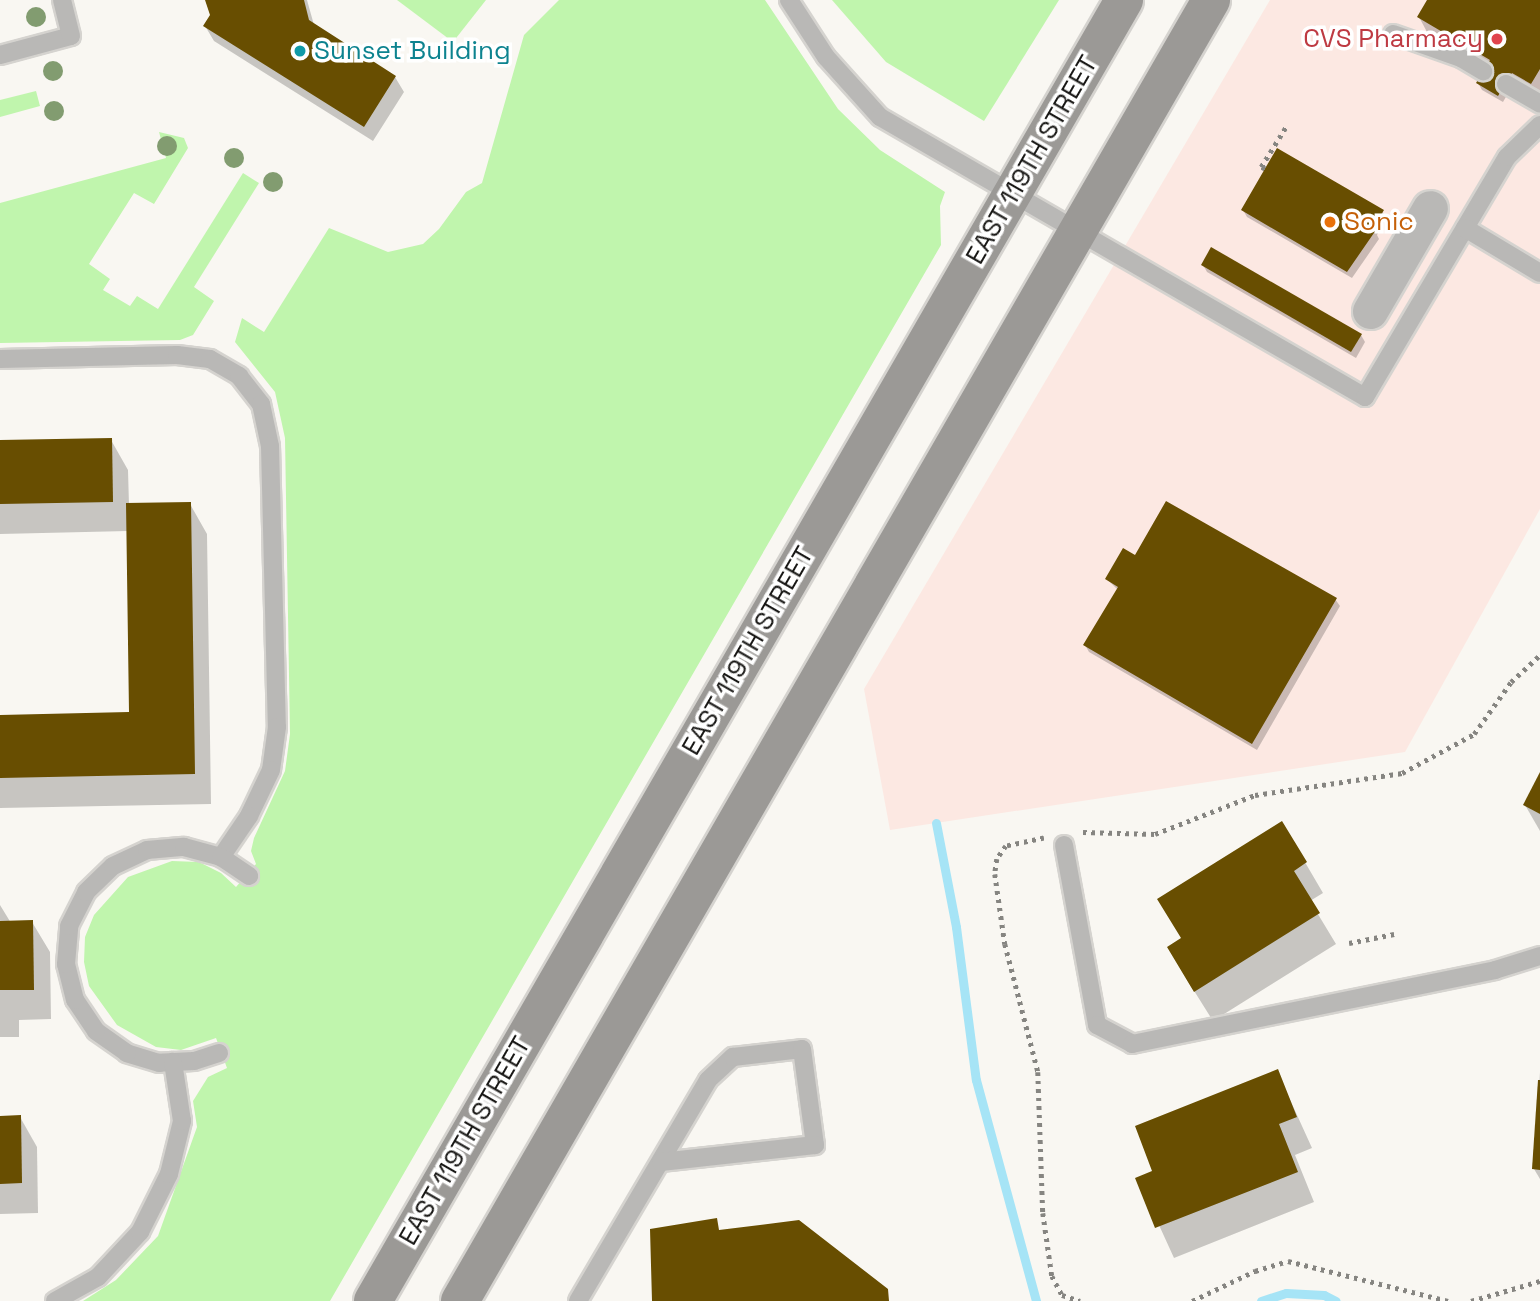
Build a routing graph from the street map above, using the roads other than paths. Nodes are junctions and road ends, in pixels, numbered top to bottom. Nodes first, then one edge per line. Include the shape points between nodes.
1 (62, 0) edge
2 (789, 0) edge
3 (1124, 0) edge
4 (1211, 0) edge
5 (1393, 34) dead end
6 (0, 55) edge
7 (1483, 71) dead end
8 (1506, 84) dead end
9 (1540, 104) edge
10 (1540, 125) edge
11 (1012, 194) junction
12 (1430, 208) dead end
13 (1465, 228) junction
14 (1079, 230) junction
15 (1540, 273) edge
16 (1370, 311) dead end
17 (0, 359) edge
18 (1064, 837) road end
19 (221, 857) junction
20 (249, 876) dead end
21 (1540, 957) edge
22 (219, 1052) dead end
23 (173, 1062) junction
24 (661, 1161) junction
25 (55, 1301) edge
26 (373, 1301) edge
27 (460, 1301) edge
28 (578, 1301) edge

1 - 6 lane via 71,36
2 - 11 lane via 826,57 880,117
3 - 11 main road, EAST 119TH STREET
4 - 14 main road
5 - 7 lane via 1461,58
8 - 9 lane
10 - 13 lane via 1507,157
11 - 14 lane
11 - 26 main road, EAST 119TH STREET
12 - 16 street
13 - 14 lane via 1365,397
13 - 15 lane
14 - 27 main road
17 - 19 lane via 177,355 210,359 239,376 261,404 271,446 277,727 271,770 249,816
18 - 21 lane via 1097,1025 1132,1044
19 - 20 lane
19 - 23 lane via 184,847 135,855 113,866 86,892 69,926 66,964 75,1000 96,1031 127,1053
22 - 23 lane
23 - 25 lane via 181,1121 163,1186 140,1233 99,1277
24 - 24 lane via 708,1080 733,1057 802,1049 815,1145
24 - 28 lane

